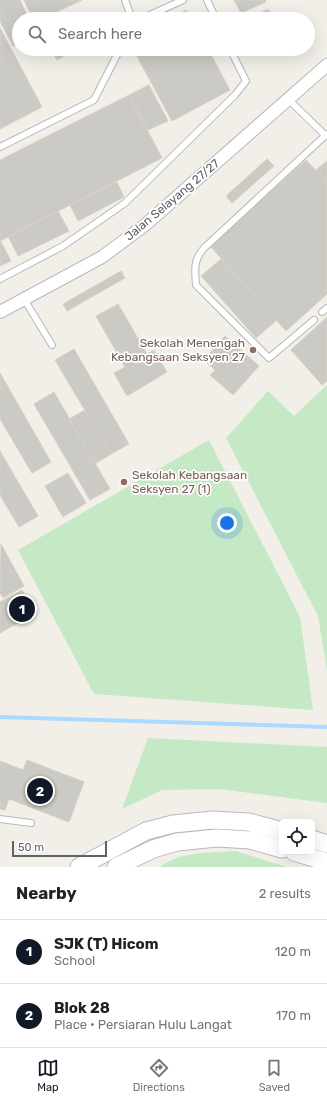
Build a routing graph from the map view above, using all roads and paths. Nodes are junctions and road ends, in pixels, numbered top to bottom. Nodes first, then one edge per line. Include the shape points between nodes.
1 (125, 0) edge
2 (183, 0) edge
3 (207, 0) edge
4 (129, 12) edge
5 (156, 12) edge
6 (213, 12) edge
7 (116, 56) edge
8 (234, 56) edge
9 (327, 65) edge
10 (288, 99) junction
11 (326, 135) edge
12 (0, 147) edge
13 (0, 279) edge
14 (24, 299) junction
15 (0, 312) edge
16 (314, 320) dead end
17 (52, 345) dead end
18 (0, 818) edge
19 (32, 823) dead end
20 (279, 830) edge
21 (315, 840) edge
22 (327, 844) edge
23 (279, 848) edge
24 (304, 855) edge
25 (327, 862) edge
26 (79, 867) edge
27 (116, 867) edge

1 - 4 lane
2 - 5 lane
3 - 6 lane
7 - 12 lane via 94,100
8 - 13 lane via 246,81 235,95 125,203 63,246
9 - 10 street, Jalan Selayang 27/27
10 - 11 lane
10 - 14 street, Jalan Selayang 27/27 via 145,226 102,257
11 - 16 lane via 204,248 197,257 195,269 196,285 269,358
14 - 15 street, Jalan Selayang 27/27
14 - 17 lane
18 - 19 lane
20 - 26 main road via 249,822 213,820 173,824 146,831
21 - 22 main road
23 - 27 main road via 250,840 217,838 177,842
24 - 25 main road

